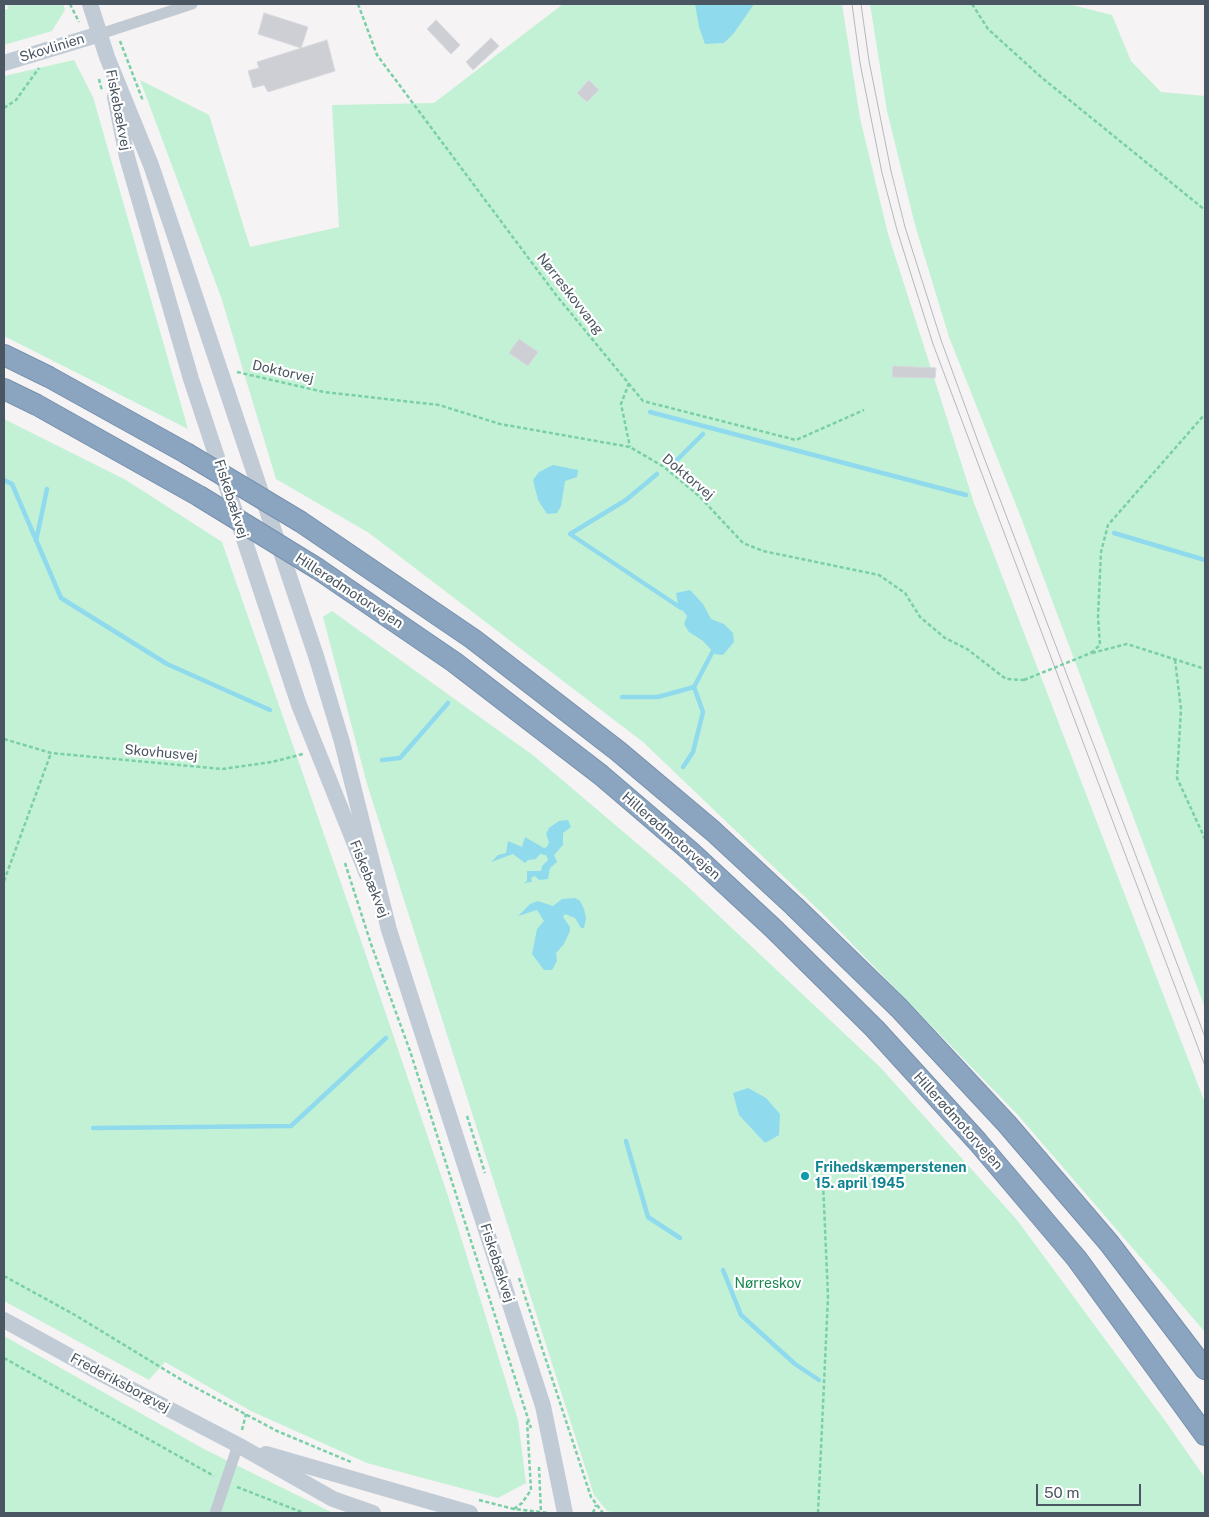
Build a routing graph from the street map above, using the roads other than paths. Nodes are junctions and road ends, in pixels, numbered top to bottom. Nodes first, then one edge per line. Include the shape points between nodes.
1 (90, 4) edge
2 (192, 4) edge
3 (100, 34) junction
4 (107, 57) junction
5 (4, 63) edge
6 (4, 356) edge
7 (4, 389) edge
8 (389, 930) junction
9 (4, 1320) edge
10 (1205, 1369) edge
11 (1205, 1435) edge
12 (238, 1444) junction
13 (472, 1506) edge
14 (215, 1513) edge
15 (373, 1513) edge
16 (565, 1513) edge

1 - 3 street, Fiskebækvej
2 - 3 street
3 - 4 street, Fiskebækvej
3 - 5 street, Skovlinien
4 - 8 street, Fiskebækvej via 151,165 342,742
4 - 8 street, Fiskebækvej via 127,157 191,379 296,696
6 - 10 highway, bridge via 186,453 301,522 473,640 618,751 713,831 899,1008 1007,1124 1109,1243
7 - 11 highway, Hillerødmotorvejen, bridge via 199,496 318,569 454,662 601,775 691,852 875,1029 977,1141 1077,1260
8 - 16 street, Fiskebækvej via 543,1406
9 - 12 street, Frederiksborgvej
12 - 13 street, Frederiksborgvej
12 - 14 street
12 - 15 street, Frederiksborgvej via 333,1499

